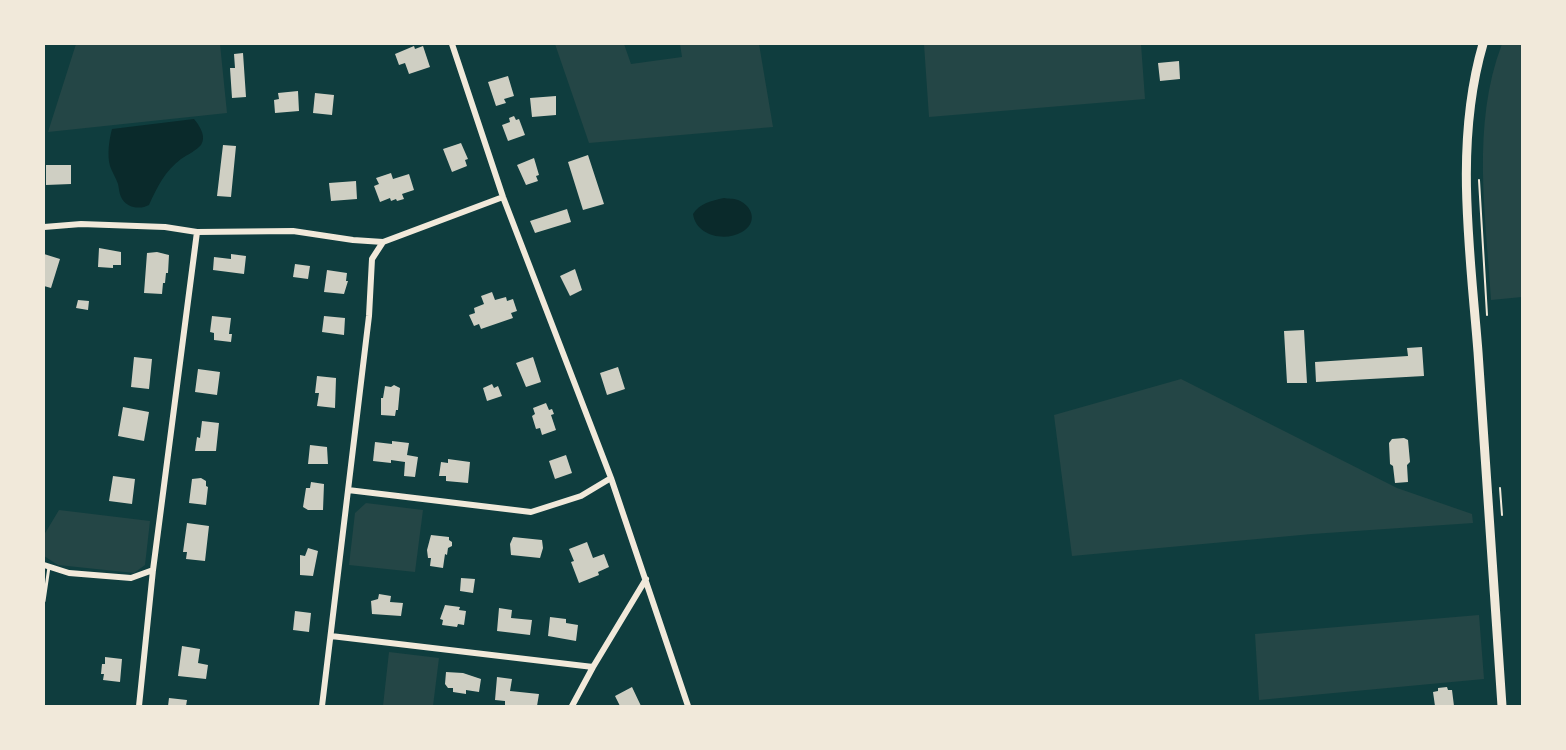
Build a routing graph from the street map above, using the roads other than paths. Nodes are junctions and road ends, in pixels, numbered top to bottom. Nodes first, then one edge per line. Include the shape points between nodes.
1 (452, 44) edge
2 (1483, 44) edge
3 (503, 197) junction
4 (44, 227) edge
5 (197, 232) junction
6 (383, 242) junction
7 (611, 478) junction
8 (348, 490) junction
9 (46, 566) edge
10 (153, 570) junction
11 (646, 579) junction
12 (44, 601) edge
13 (331, 636) junction
14 (593, 667) junction
15 (139, 706) edge
16 (322, 706) edge
17 (572, 706) edge
18 (688, 706) edge
19 (1503, 706) edge

1 - 3 street
2 - 19 main road via 1471,104 1467,180
3 - 6 street
3 - 7 street
4 - 5 street via 81,224
5 - 6 street via 293,231
5 - 10 street
6 - 8 street via 372,259
7 - 8 street via 581,496 531,512
7 - 11 street
8 - 13 street
9 - 10 street via 69,573 131,578
9 - 12 lane
10 - 15 street
11 - 14 street
11 - 18 street
13 - 14 street
13 - 16 street
14 - 17 street

